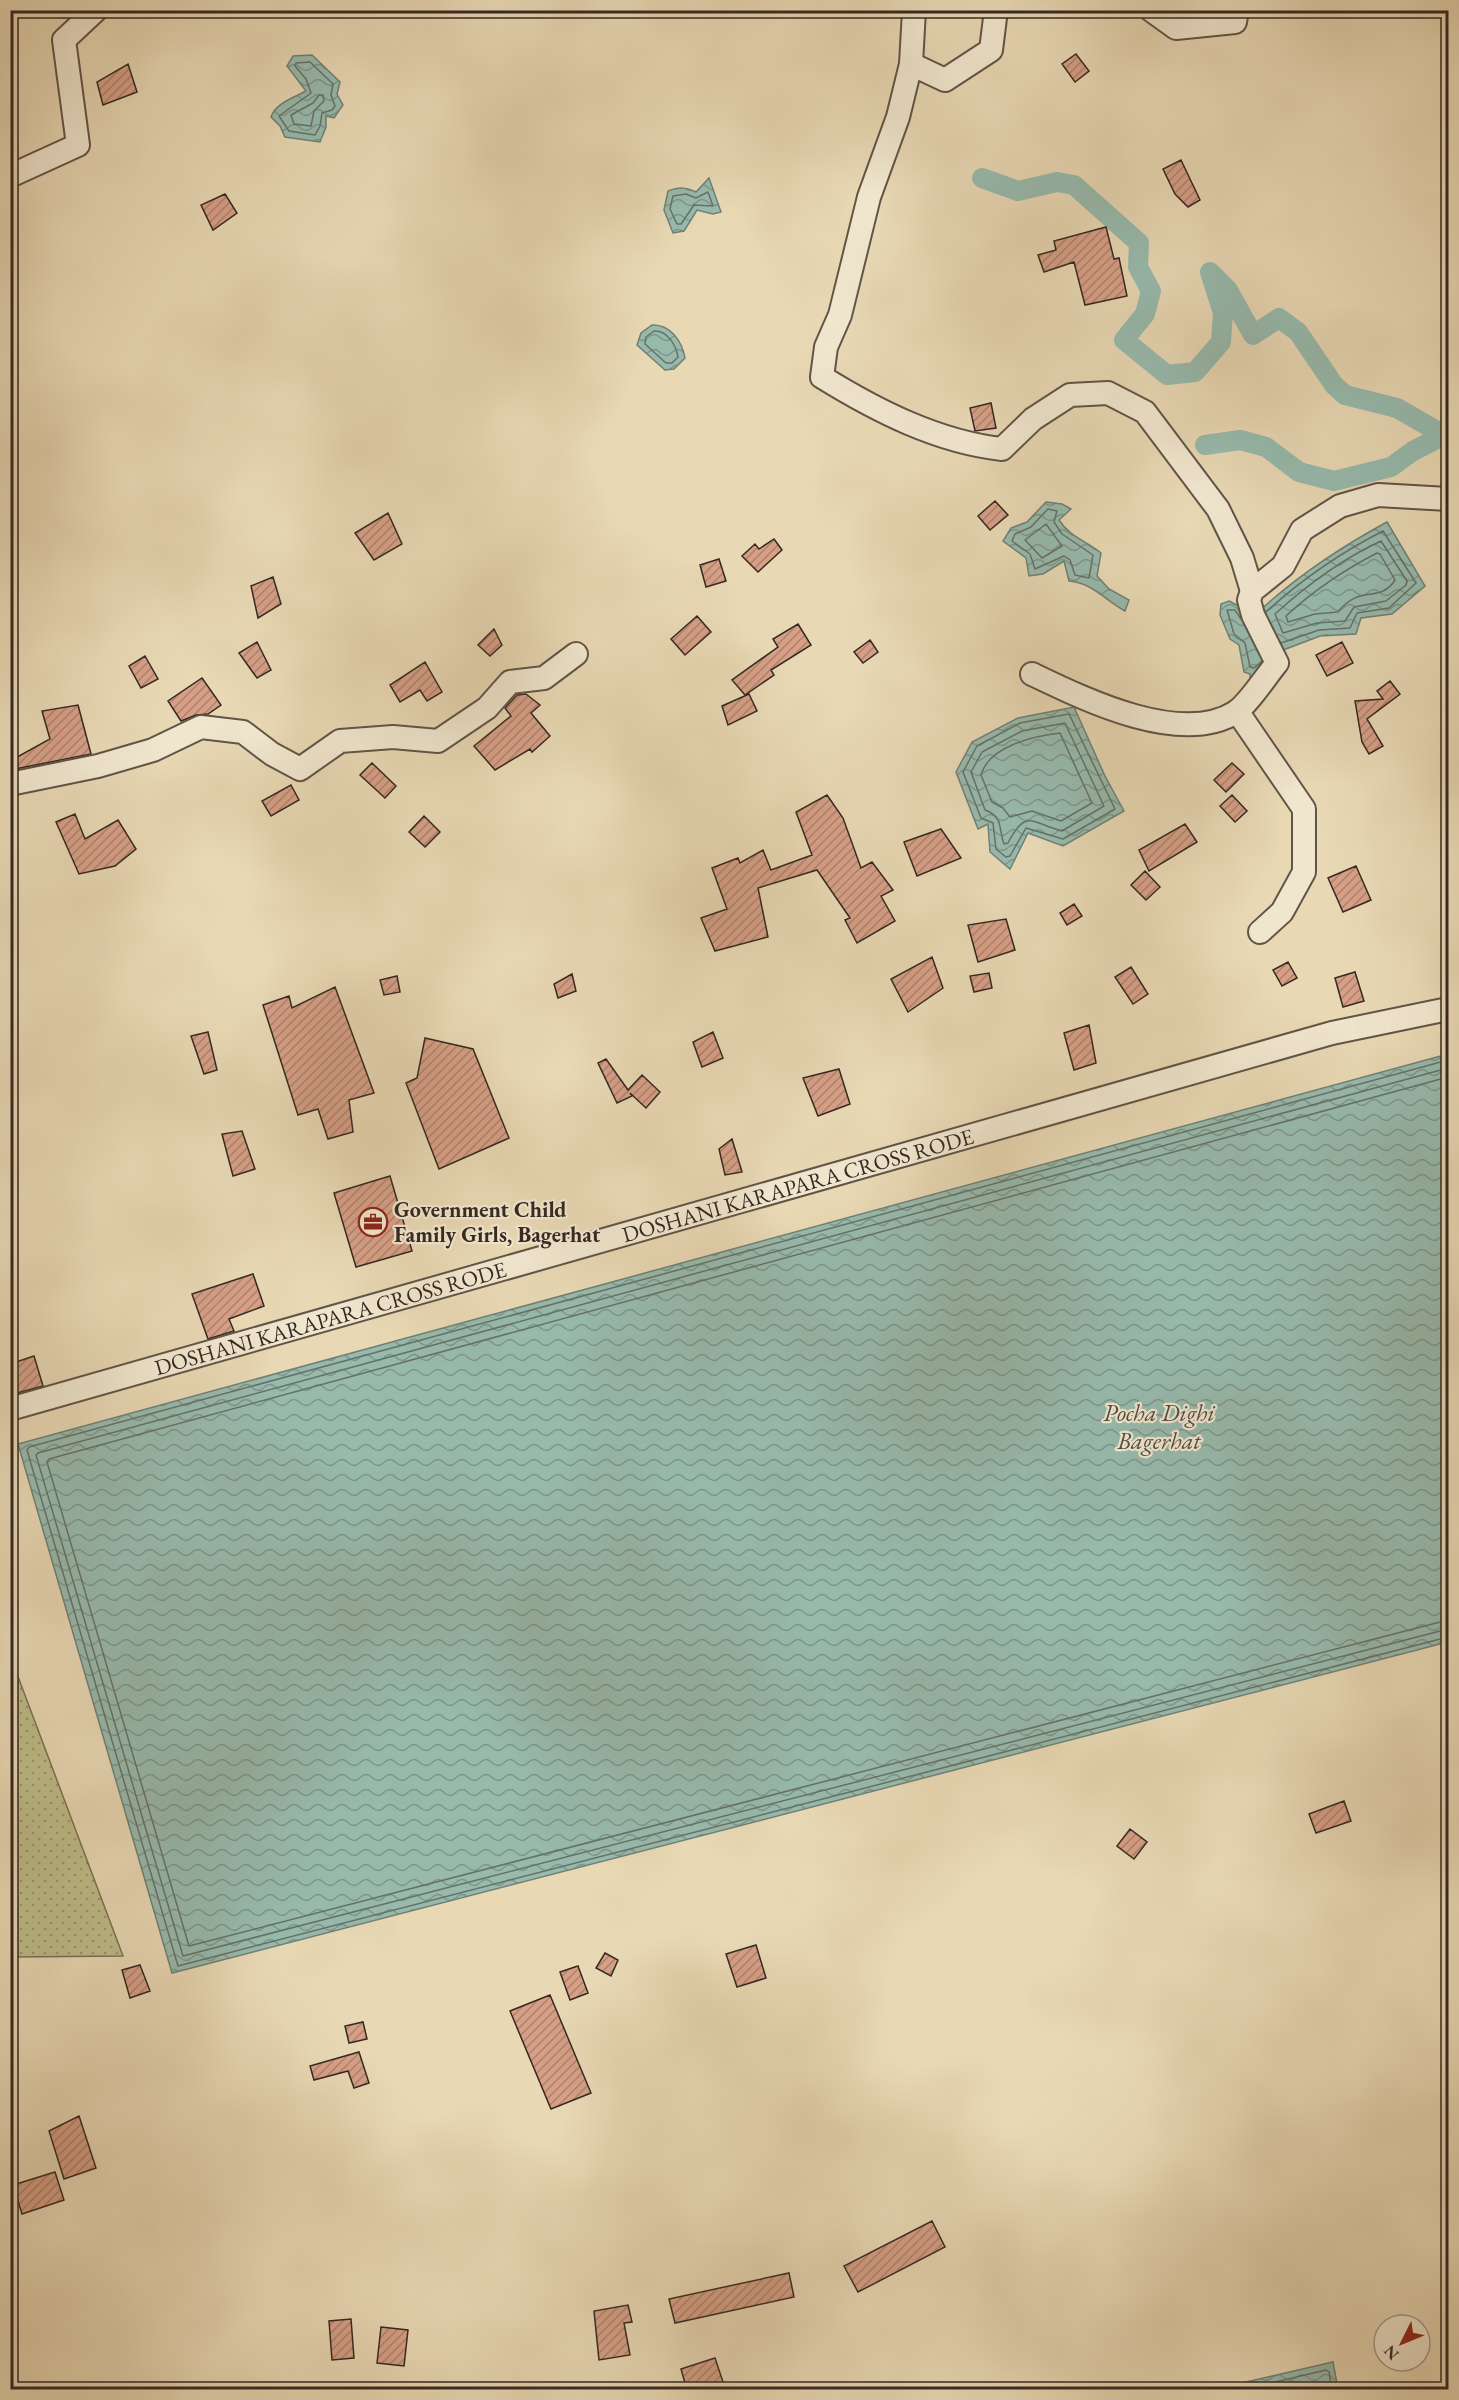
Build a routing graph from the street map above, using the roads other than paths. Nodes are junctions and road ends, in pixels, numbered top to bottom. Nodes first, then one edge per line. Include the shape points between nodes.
1 (96, 10) edge
2 (914, 10) edge
3 (996, 10) edge
4 (1151, 10) edge
5 (1237, 10) edge
6 (911, 64) junction
7 (10, 176) edge
8 (1449, 499) edge
9 (1252, 591) junction
10 (576, 654) dead end
11 (1032, 674) dead end
12 (1237, 711) junction
13 (10, 784) edge
14 (1260, 932) dead end
15 (1449, 1009) edge
16 (10, 1409) edge

1 - 7 street via 64,40 78,145
2 - 6 street
3 - 6 street via 990,50 945,80
4 - 5 street via 1176,27 1235,22
6 - 9 street via 898,117 867,206 840,315 826,347 822,377 871,407 967,445 1002,449 1033,419 1070,395 1108,393 1145,412 1218,509 1242,558
8 - 9 street via 1378,495 1340,506 1302,530 1283,566
9 - 12 street via 1249,600 1253,615 1277,663
10 - 13 street via 544,678 510,682 487,708 438,741 393,737 340,741 300,769 243,732 201,727 131,757
11 - 12 street via 1128,714 1160,722 1209,724
12 - 14 street via 1304,809 1304,872 1282,912
15 - 16 street, DOSHANI KARAPARA CROSS RODE via 1332,1033

